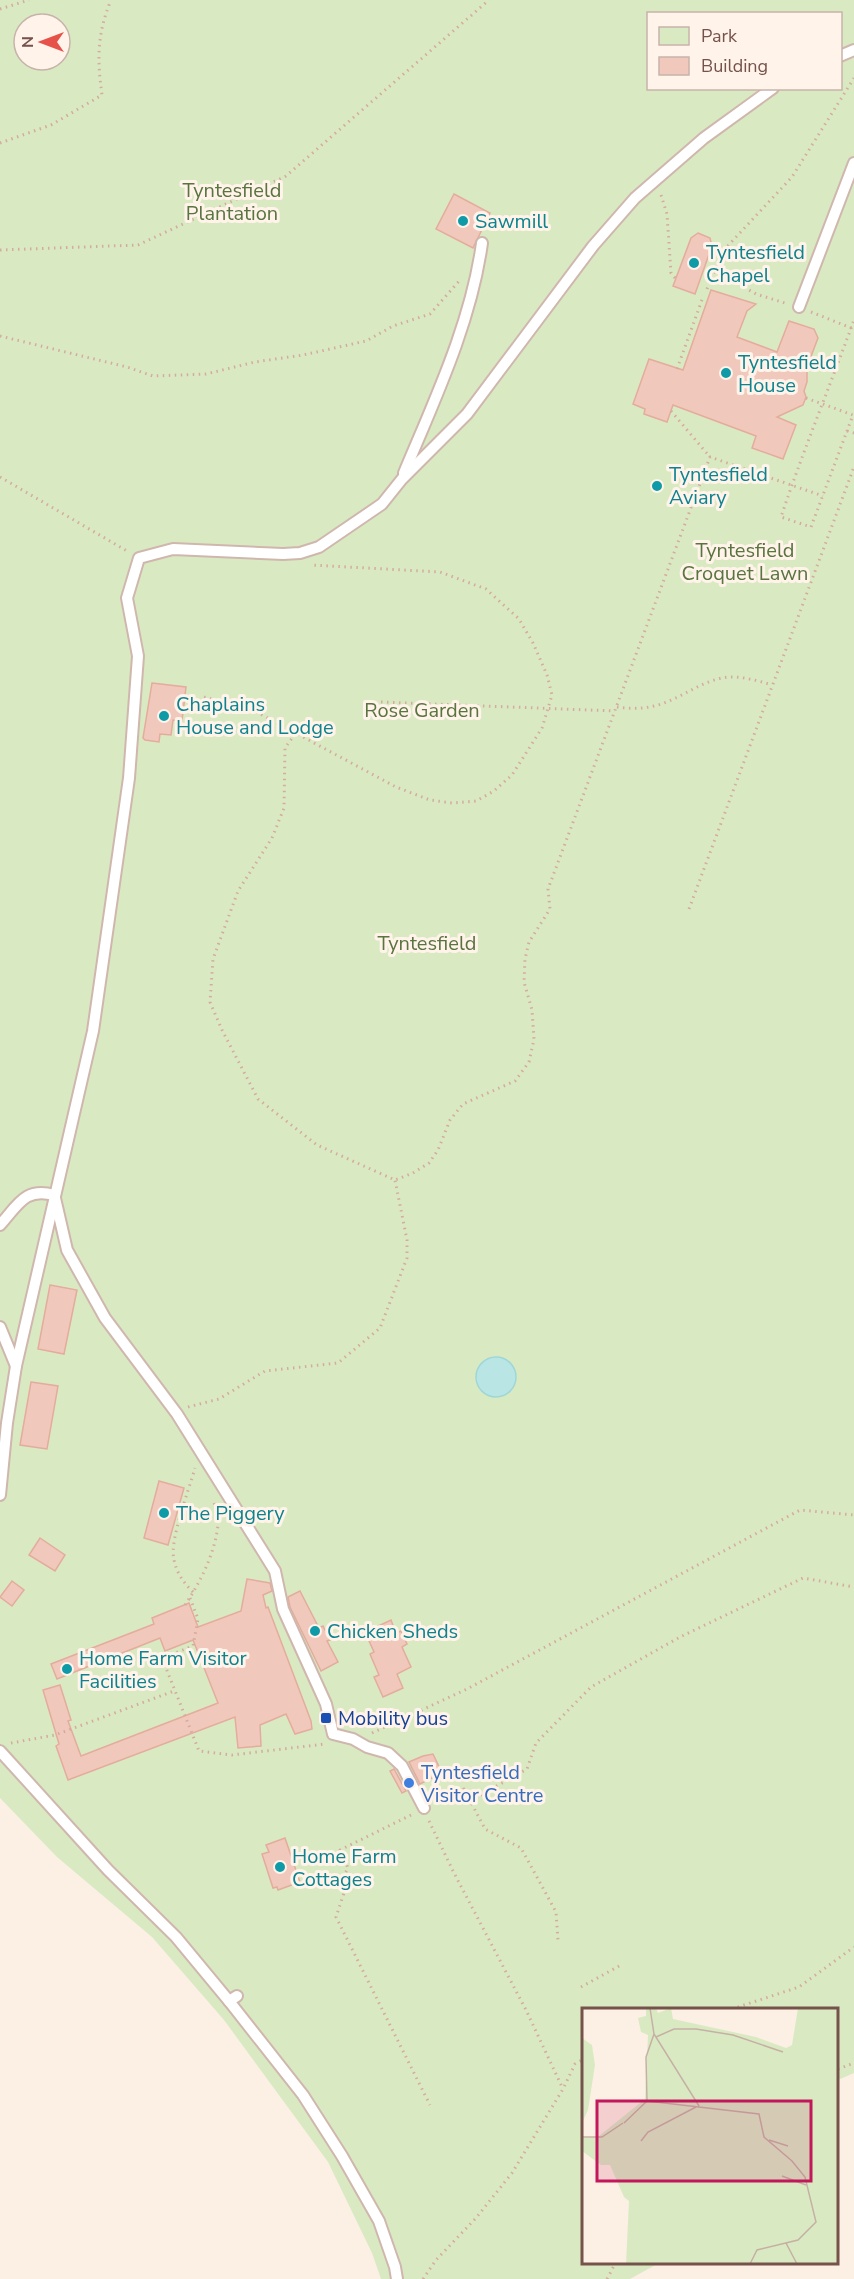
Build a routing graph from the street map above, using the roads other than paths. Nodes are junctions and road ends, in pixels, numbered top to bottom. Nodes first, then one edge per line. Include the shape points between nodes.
1 (770, 90) edge
2 (854, 163) edge
3 (482, 243) dead end
4 (799, 307) road end
5 (402, 479) junction
6 (54, 1195) junction
7 (0, 1225) edge
8 (0, 1327) edge
9 (16, 1366) junction
10 (0, 1495) edge
11 (0, 1751) edge
12 (424, 1808) road end
13 (397, 2279) edge

1 - 5 lane via 647,186 593,246 466,414
2 - 4 lane
3 - 5 lane via 468,309
5 - 6 lane via 381,504 319,547 300,553 173,549 139,558 127,598 138,656 129,778 93,1031
6 - 7 lane via 41,1191 27,1196
6 - 9 lane
6 - 12 lane via 67,1250 105,1318 177,1414 275,1571 283,1609 326,1704 333,1734 388,1753 402,1766
8 - 9 lane
9 - 10 lane
11 - 13 lane via 233,1999 342,2156 379,2221

